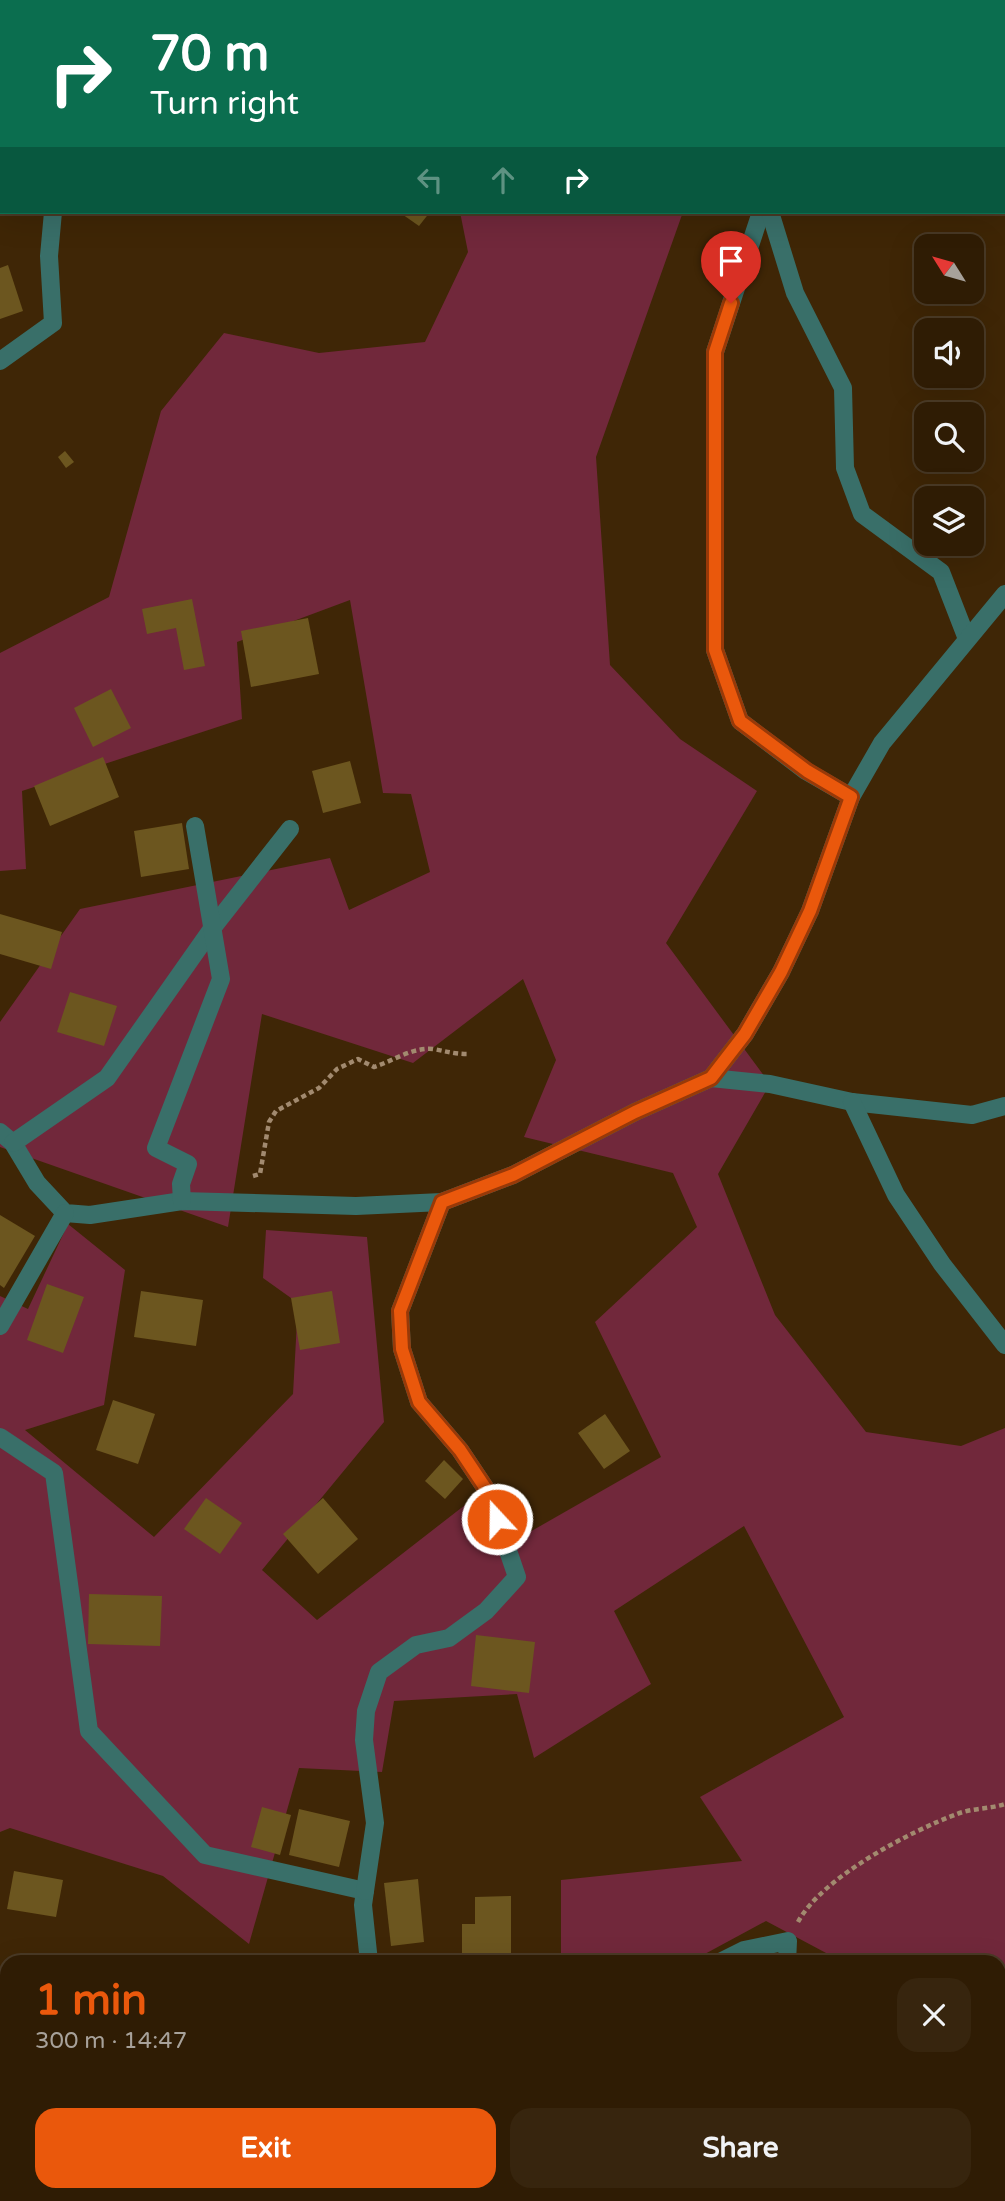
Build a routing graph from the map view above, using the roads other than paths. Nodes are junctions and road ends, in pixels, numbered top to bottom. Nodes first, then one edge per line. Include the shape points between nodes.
1 (53, 214) edge
2 (760, 214) edge
3 (771, 214) edge
4 (0, 361) edge
5 (1005, 594) edge
6 (967, 639) junction
7 (851, 797) junction
8 (195, 826) dead end
9 (290, 828) dead end
10 (214, 926) junction
11 (711, 1078) junction
12 (852, 1102) junction
13 (1005, 1105) edge
14 (6, 1138) edge
15 (182, 1201) junction
16 (442, 1202) junction
17 (65, 1213) junction
18 (0, 1326) edge
19 (1005, 1345) edge
20 (0, 1437) edge
21 (365, 1891) junction
22 (368, 1955) edge
23 (734, 1955) edge
24 (787, 1955) edge

1 - 4 street via 49,256 53,323
2 - 7 street via 715,352 715,650 740,721
3 - 6 street via 795,293 843,387 845,468 862,514 941,572
5 - 6 street
6 - 7 street via 882,743
7 - 11 street via 810,911 781,972 745,1034
8 - 10 street
9 - 10 street
10 - 14 street via 107,1078
10 - 15 street via 222,979 156,1148 188,1164 181,1184
11 - 12 street via 770,1084
11 - 16 street via 513,1175
12 - 13 street via 972,1115
12 - 19 street via 896,1195
14 - 17 street
15 - 16 street via 356,1206
15 - 17 street via 90,1215
16 - 21 street via 400,1311 402,1349 419,1402 488,1492 517,1577 486,1611 449,1638 416,1645 379,1672 366,1711 364,1740 375,1822
17 - 18 street
20 - 21 street via 54,1472 89,1731 205,1855
21 - 22 street
23 - 24 street via 788,1941

